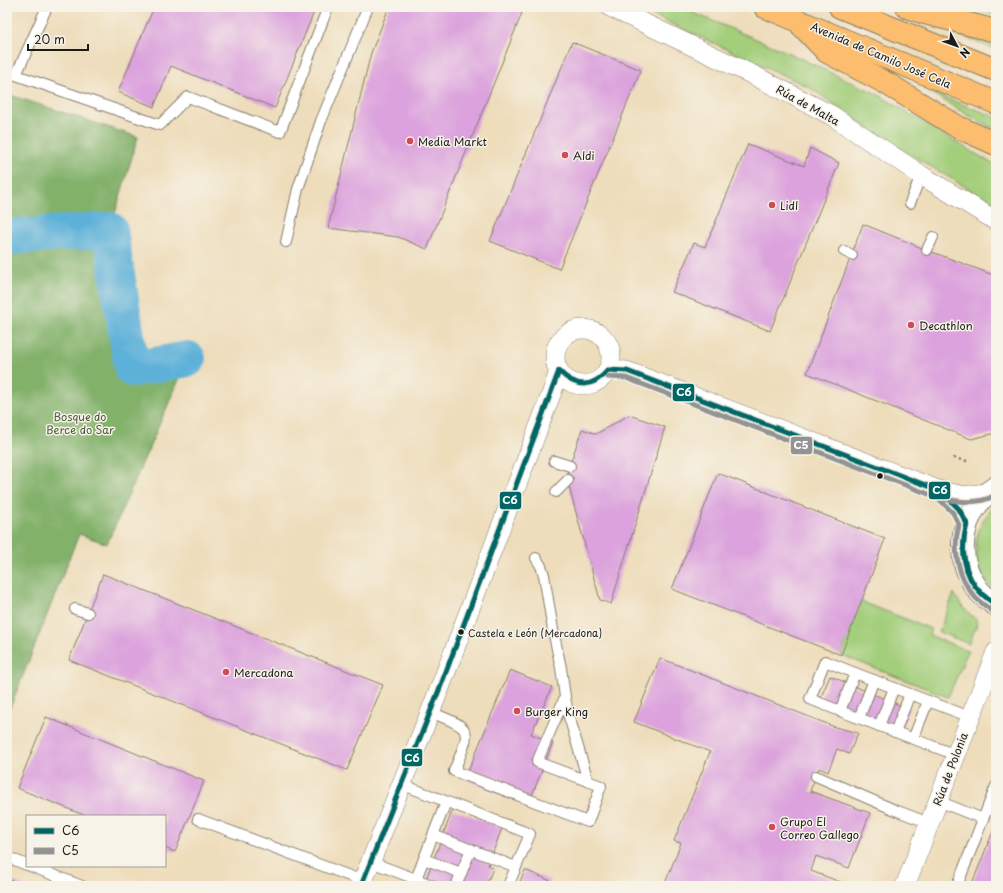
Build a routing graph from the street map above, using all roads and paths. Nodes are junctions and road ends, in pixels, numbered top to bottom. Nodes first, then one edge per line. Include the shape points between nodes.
1 (47, 7) edge
2 (328, 7) edge
3 (368, 7) edge
4 (610, 7) edge
5 (766, 7) edge
6 (840, 7) edge
7 (907, 7) edge
8 (796, 20) junction
9 (996, 31) edge
10 (996, 70) edge
11 (996, 103) edge
12 (996, 144) edge
13 (921, 175) junction
14 (910, 203) dead end
15 (996, 221) edge
16 (933, 238) dead end
17 (286, 242) dead end
18 (927, 250) dead end
19 (608, 370) junction
20 (559, 371) junction
21 (953, 458) dead end
22 (967, 460) dead end
23 (554, 461) dead end
24 (570, 466) dead end
25 (568, 480) dead end
26 (991, 490) edge
27 (941, 491) junction
28 (556, 492) dead end
29 (967, 524) junction
30 (536, 558) dead end
31 (996, 605) edge
32 (75, 610) dead end
33 (88, 613) dead end
34 (996, 652) edge
35 (855, 673) junction
36 (874, 680) junction
37 (894, 688) junction
38 (910, 694) junction
39 (565, 697) junction
40 (928, 701) junction
41 (840, 711) junction
42 (430, 712) junction
43 (970, 717) junction
44 (859, 718) junction
45 (879, 726) junction
46 (895, 732) junction
47 (913, 739) junction
48 (956, 756) junction
49 (816, 776) dead end
50 (588, 781) junction
51 (401, 784) junction
52 (996, 786) edge
53 (938, 801) junction
54 (446, 802) junction
55 (198, 819) dead end
56 (983, 820) junction
57 (929, 823) junction
58 (433, 835) junction
59 (471, 849) junction
60 (7, 857) edge
61 (424, 859) junction
62 (371, 862) junction
63 (26, 865) edge
64 (33, 867) edge
65 (516, 867) junction
66 (461, 873) junction
67 (416, 879) junction
68 (362, 883) edge
69 (82, 886) edge
70 (434, 886) edge
71 (456, 886) edge
72 (508, 886) edge
73 (905, 886) edge
74 (957, 886) edge

1 - 2 lane via 16,74 160,125 188,97 280,132
3 - 17 lane via 321,121 298,188
4 - 13 street, Rúa de Malta via 751,74 831,116
5 - 8 highway, Avenida de Camilo José Cela
6 - 10 highway
7 - 9 highway
8 - 11 highway, Avenida de Camilo José Cela
8 - 12 highway via 827,52 958,126
13 - 14 lane
13 - 15 street, Rúa de Malta
16 - 18 lane
19 - 20 street via 597,382 581,385 572,383
19 - 20 street via 611,361 608,342 593,330 584,328 575,330 560,340 555,356
19 - 27 street via 627,371
20 - 42 street
21 - 22 path
23 - 24 lane
25 - 28 lane
26 - 27 street via 965,496
26 - 29 street via 972,510
27 - 29 street via 959,509
29 - 31 street via 962,552 968,573 980,592
30 - 39 lane via 544,575
32 - 33 lane
34 - 43 street, Rúa de Polonia
35 - 36 lane
35 - 41 lane
35 - 41 lane via 824,661 810,699
36 - 37 lane
36 - 44 lane
37 - 38 lane
37 - 45 lane
38 - 40 lane
38 - 46 lane
39 - 50 lane
39 - 50 lane via 538,762
40 - 43 lane
40 - 47 lane
41 - 44 lane
42 - 50 lane via 458,724 467,734 454,771 588,822 601,786
42 - 51 street
43 - 48 street, Rúa de Polonia
44 - 45 lane
45 - 46 lane
46 - 47 lane
47 - 48 lane
48 - 53 street, Rúa de Polonia
49 - 57 lane
51 - 54 lane
51 - 62 street
52 - 56 lane
53 - 56 lane
53 - 57 street, Rúa de Polonia
54 - 58 lane
54 - 65 lane via 530,834
55 - 68 lane
56 - 74 lane
57 - 73 street, Rúa de Polonia
58 - 59 lane
58 - 61 lane
59 - 65 lane
59 - 66 lane
60 - 63 lane
61 - 66 lane
61 - 67 lane
62 - 67 lane
62 - 68 street
64 - 69 lane
65 - 72 lane
66 - 71 lane
67 - 70 lane

